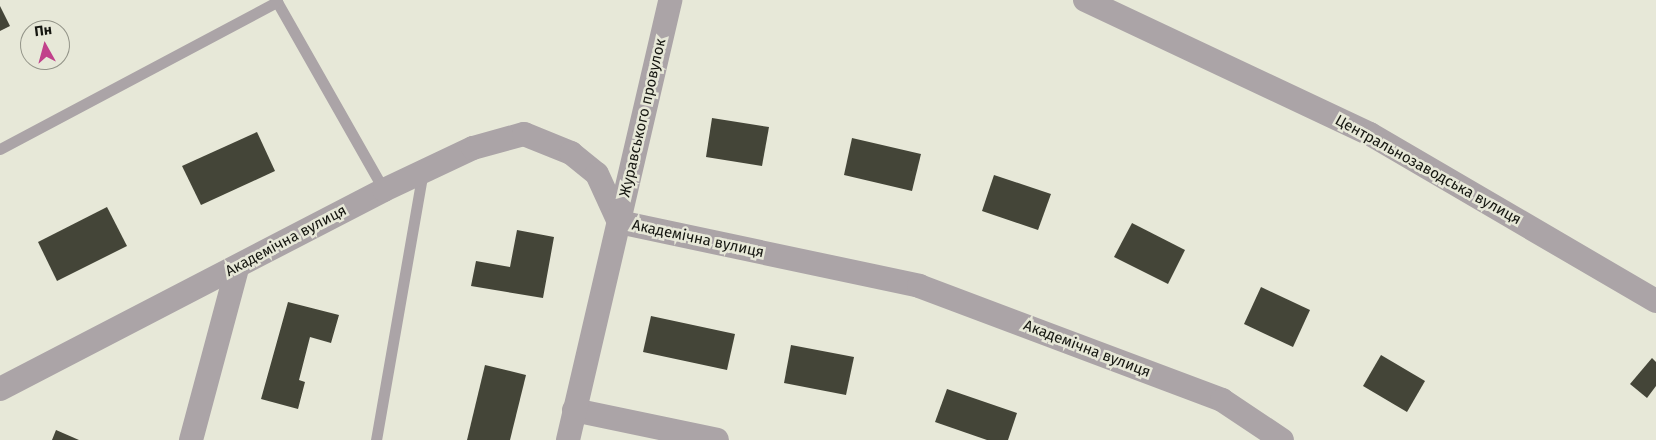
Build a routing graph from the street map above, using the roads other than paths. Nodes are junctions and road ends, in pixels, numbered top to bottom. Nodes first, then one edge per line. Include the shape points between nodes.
1 (670, 0) edge
2 (1085, 0) edge
3 (276, 1) edge
4 (0, 149) edge
5 (423, 172) junction
6 (384, 190) junction
7 (618, 222) junction
8 (237, 268) junction
9 (1656, 301) edge
10 (0, 389) edge
11 (574, 410) junction
12 (192, 440) edge
13 (376, 440) edge
14 (568, 440) edge
15 (717, 440) edge
16 (1282, 440) edge

1 - 7 street, Журавського провулок
2 - 9 street, Центральнозаводська вулиця via 1370,134
3 - 4 lane
3 - 6 lane
5 - 6 street, Академічна вулиця
5 - 7 street, Академічна вулиця via 473,148 524,134 572,153 597,174
5 - 13 lane
6 - 8 street, Академічна вулиця
7 - 11 street, Журавського провулок
7 - 16 street, Академічна вулиця via 918,286 1222,400
8 - 10 street, Академічна вулиця
8 - 12 street
11 - 14 street, Журавського провулок
11 - 15 street

